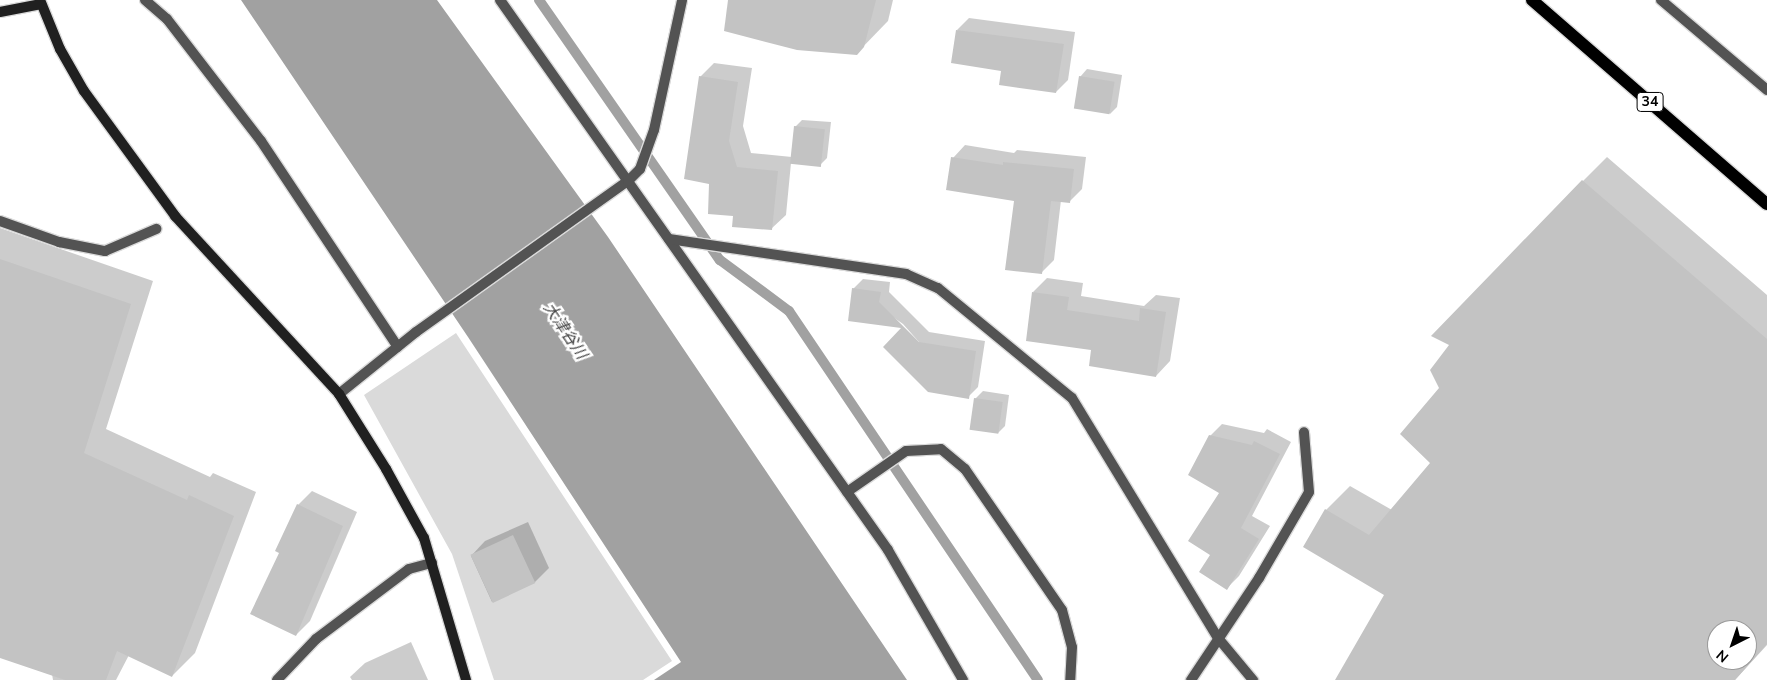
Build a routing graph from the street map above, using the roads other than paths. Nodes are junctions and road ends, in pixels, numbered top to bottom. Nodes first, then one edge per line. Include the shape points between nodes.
1 (145, 0) edge
2 (500, 0) edge
3 (682, 0) edge
4 (1532, 0) edge
5 (1661, 0) edge
6 (41, 2) edge
7 (0, 12) edge
8 (1767, 90) edge
9 (628, 181) junction
10 (1767, 204) edge
11 (0, 221) edge
12 (156, 230) dead end
13 (669, 239) junction
14 (398, 347) junction
15 (339, 394) junction
16 (1304, 432) dead end
17 (847, 492) junction
18 (432, 563) junction
19 (1218, 638) junction
20 (277, 680) edge
21 (466, 680) edge
22 (963, 680) edge
23 (1070, 680) edge
24 (1191, 680) edge
25 (1253, 680) edge

1 - 14 street via 167,19 261,141
2 - 9 street
3 - 9 street via 654,130 640,169
4 - 10 main road, 34
5 - 8 street
6 - 7 street
6 - 15 street via 84,91 175,216
9 - 13 street
9 - 14 street
11 - 12 street via 59,242 105,251
13 - 17 street
13 - 19 street via 906,274 938,288 1072,398
14 - 15 street
15 - 18 street via 391,478 424,538
16 - 19 street via 1309,492 1259,578
17 - 22 street via 888,550
17 - 23 street via 906,451 940,449 959,464 1062,610 1072,647
18 - 20 street via 409,569 316,639
18 - 21 street
19 - 24 street
19 - 25 street

